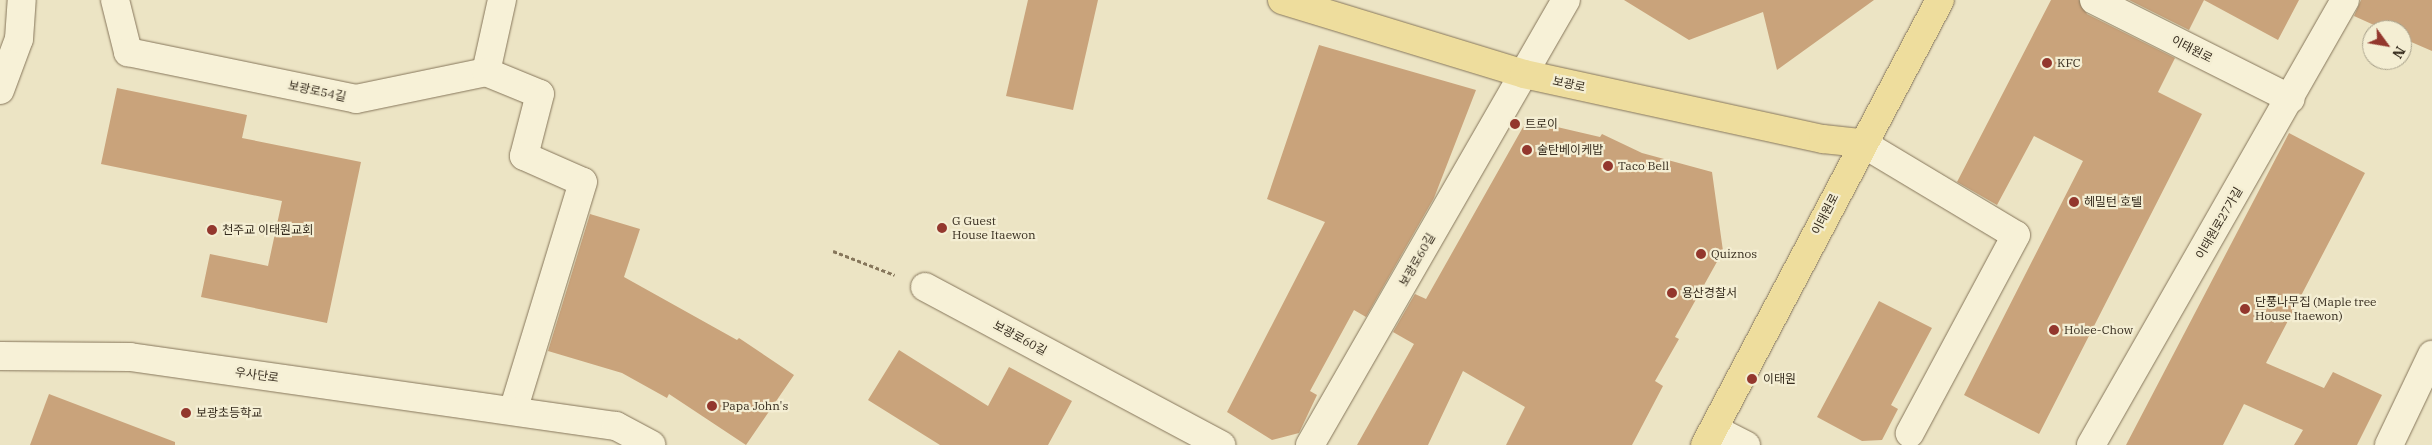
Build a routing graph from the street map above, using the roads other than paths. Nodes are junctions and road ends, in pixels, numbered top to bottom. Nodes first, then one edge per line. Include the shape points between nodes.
1 (22, 0) edge
2 (115, 0) edge
3 (502, 0) edge
4 (1282, 0) edge
5 (1566, 0) edge
6 (1940, 0) edge
7 (2094, 0) edge
8 (2345, 0) edge
9 (486, 72) junction
10 (1524, 74) junction
11 (0, 90) edge
12 (2291, 99) junction
13 (1862, 143) junction
14 (926, 287) road end
15 (2432, 355) edge
16 (0, 356) edge
17 (512, 411) junction
18 (1910, 433) dead end
19 (610, 435) edge
20 (1709, 437) edge
21 (651, 445) edge
22 (1221, 445) edge
23 (1310, 445) edge
24 (1746, 445) edge
25 (2091, 445) edge
26 (2389, 445) edge

1 - 11 street via 19,39
2 - 9 street, 보광로54길 via 128,52 356,99
3 - 9 street
4 - 10 main road, 보광로
5 - 10 street, 보광로60길
6 - 13 main road, 이태원로
7 - 12 street, 이태원로
8 - 12 street, 이태원로27가길
9 - 17 street via 540,94 524,156 583,182
10 - 13 main road, 보광로 via 1823,139
10 - 23 street, 보광로60길
12 - 25 street, 이태원로27가길
13 - 18 street via 2016,235
13 - 20 main road, 이태원로
14 - 22 street, 보광로60길
15 - 26 street
16 - 17 street, 우사단로 via 130,357
17 - 19 street, 우사단로
19 - 21 street, 우사단로
20 - 24 street, 이태원로

